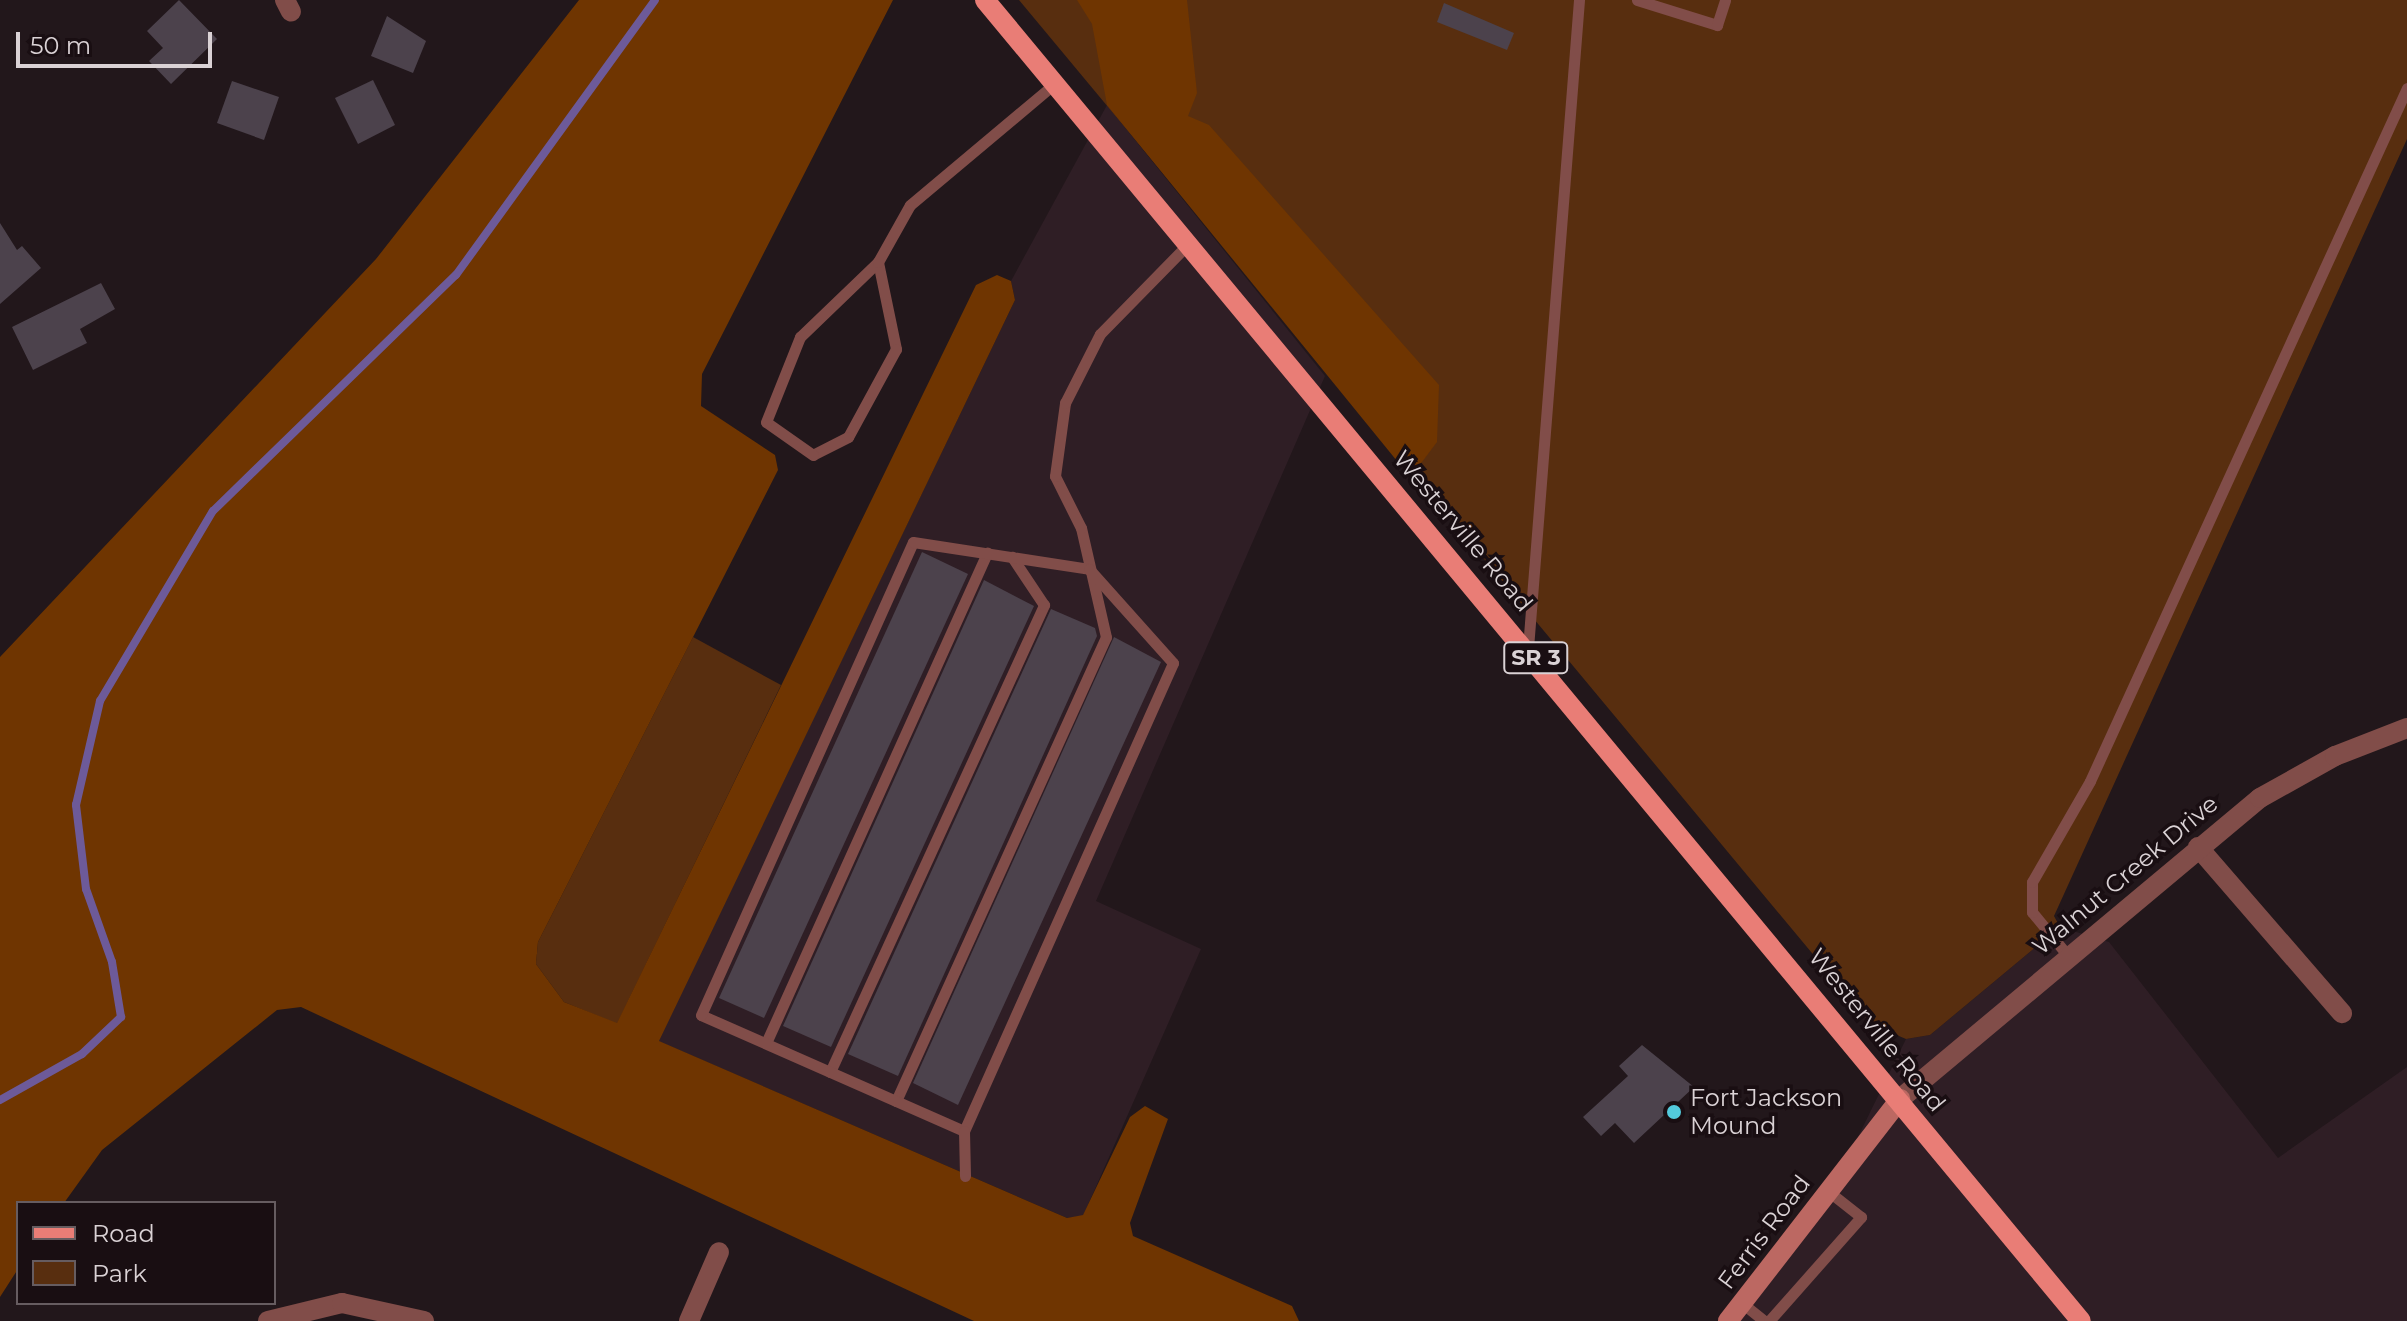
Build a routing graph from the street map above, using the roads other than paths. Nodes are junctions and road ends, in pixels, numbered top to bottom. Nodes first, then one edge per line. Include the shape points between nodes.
1 (985, 0) edge
2 (1579, 0) edge
3 (1637, 0) edge
4 (1725, 0) edge
5 (1054, 84) junction
6 (2407, 88) edge
7 (1189, 243) junction
8 (878, 262) junction
9 (987, 553) junction
10 (1012, 557) junction
11 (1089, 569) junction
12 (1528, 648) junction
13 (2407, 728) edge
14 (2198, 847) junction
15 (2069, 957) junction
16 (2342, 1013) dead end
17 (766, 1043) junction
18 (830, 1072) junction
19 (1900, 1099) junction
20 (896, 1101) junction
21 (964, 1131) junction
22 (965, 1176) dead end
23 (1828, 1191) junction
24 (719, 1252) dead end
25 (1742, 1303) junction
26 (268, 1321) edge
27 (424, 1321) edge
28 (689, 1321) edge
29 (1728, 1321) edge
30 (1766, 1321) edge
31 (2081, 1321) edge

1 - 5 main road, Westerville Road / SR 3
2 - 12 lane
3 - 4 lane via 1717,25
5 - 7 main road, Westerville Road / SR 3
5 - 8 lane via 910,205
6 - 15 lane via 2090,781 2032,882 2032,912
7 - 11 lane via 1100,334 1065,403 1055,476 1081,528
7 - 12 main road, Westerville Road / SR 3
8 - 8 lane via 800,337 766,422 813,455 848,437 896,349
9 - 10 lane
9 - 17 lane
9 - 17 lane via 913,542 701,1015
10 - 11 lane
10 - 18 lane via 1044,605
11 - 20 lane via 1106,637
11 - 21 lane via 1173,663
12 - 19 main road, Westerville Road / SR 3
13 - 14 street, Walnut Creek Drive via 2335,756 2260,798
14 - 15 street, Walnut Creek Drive
14 - 16 street
15 - 19 street, Walnut Creek Drive
17 - 18 lane
18 - 20 lane
19 - 23 main road, Ferris Road
19 - 31 main road, Westerville Road / SR 3
20 - 21 lane
21 - 22 lane
23 - 25 main road, Ferris Road
23 - 30 lane via 1861,1217
24 - 28 street
25 - 29 main road, Ferris Road
25 - 30 lane
26 - 27 street via 342,1303

